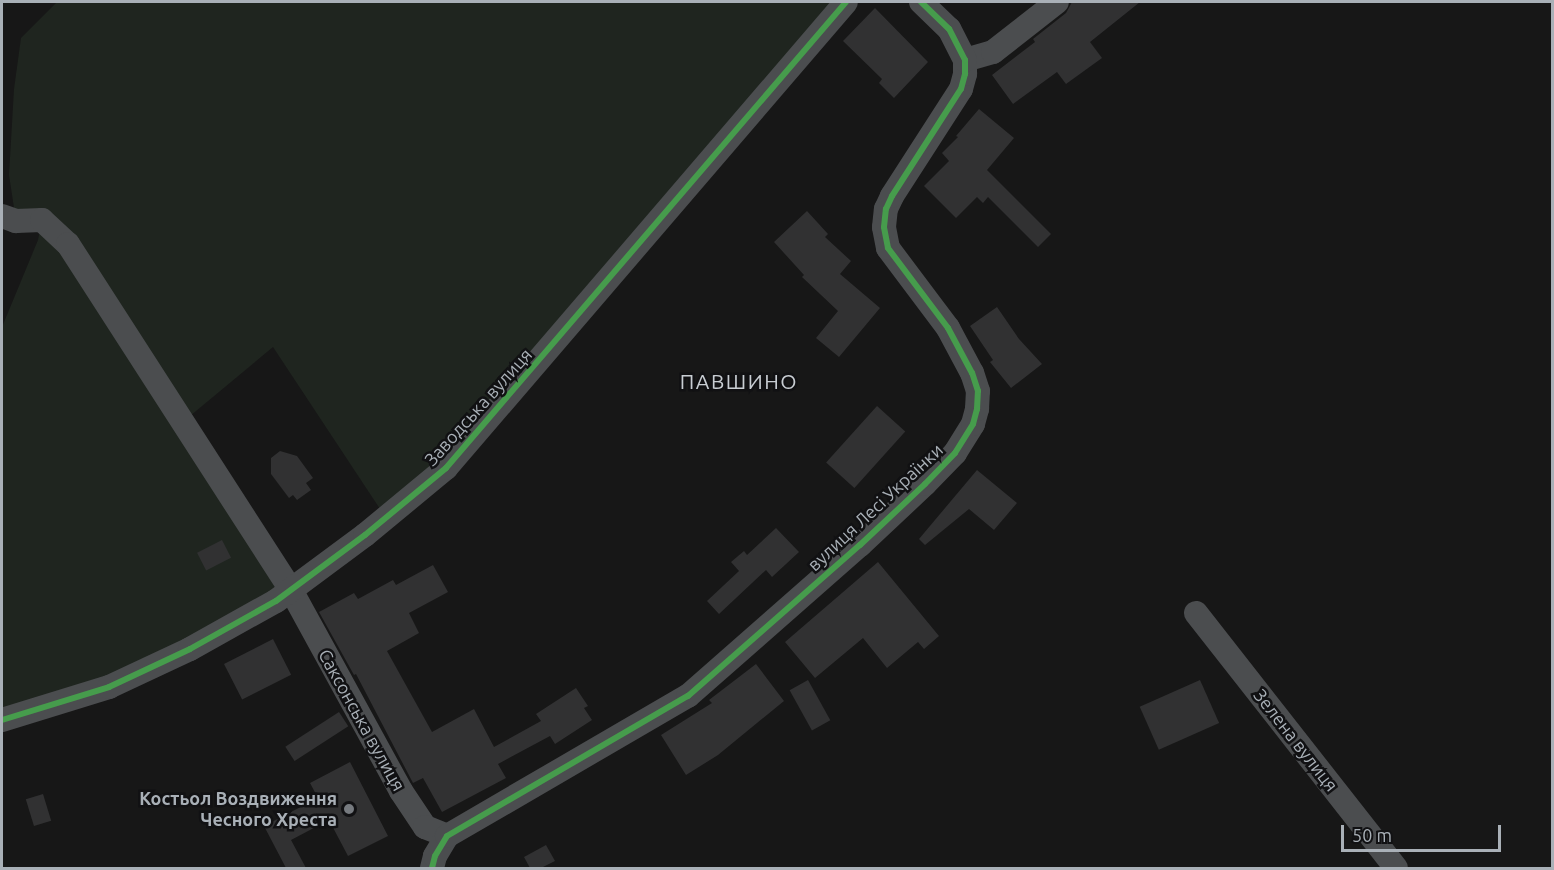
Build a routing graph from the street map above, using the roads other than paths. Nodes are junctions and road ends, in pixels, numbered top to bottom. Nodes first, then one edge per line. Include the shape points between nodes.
1 (846, 2) edge
2 (921, 2) edge
3 (1057, 2) edge
4 (965, 60) junction
5 (2, 216) edge
6 (291, 590) junction
7 (1197, 613) dead end
8 (2, 720) edge
9 (447, 836) junction
10 (432, 868) edge
11 (1396, 868) edge

1 - 6 street, Заводська вулиця via 446,468 366,535
2 - 4 street via 949,29
3 - 4 street via 993,52
4 - 9 street, вулиця Лесі Українки via 962,89 892,196 884,227 888,248 948,328 972,372 978,391 977,409 956,453 860,545 688,696
5 - 6 street, Саксонська вулиця via 16,221 42,220 68,244
6 - 8 street, Заводська вулиця via 190,649 109,687
6 - 9 street, Саксонська вулиця via 401,791 425,827
7 - 11 street, Зелена вулиця
9 - 10 street

